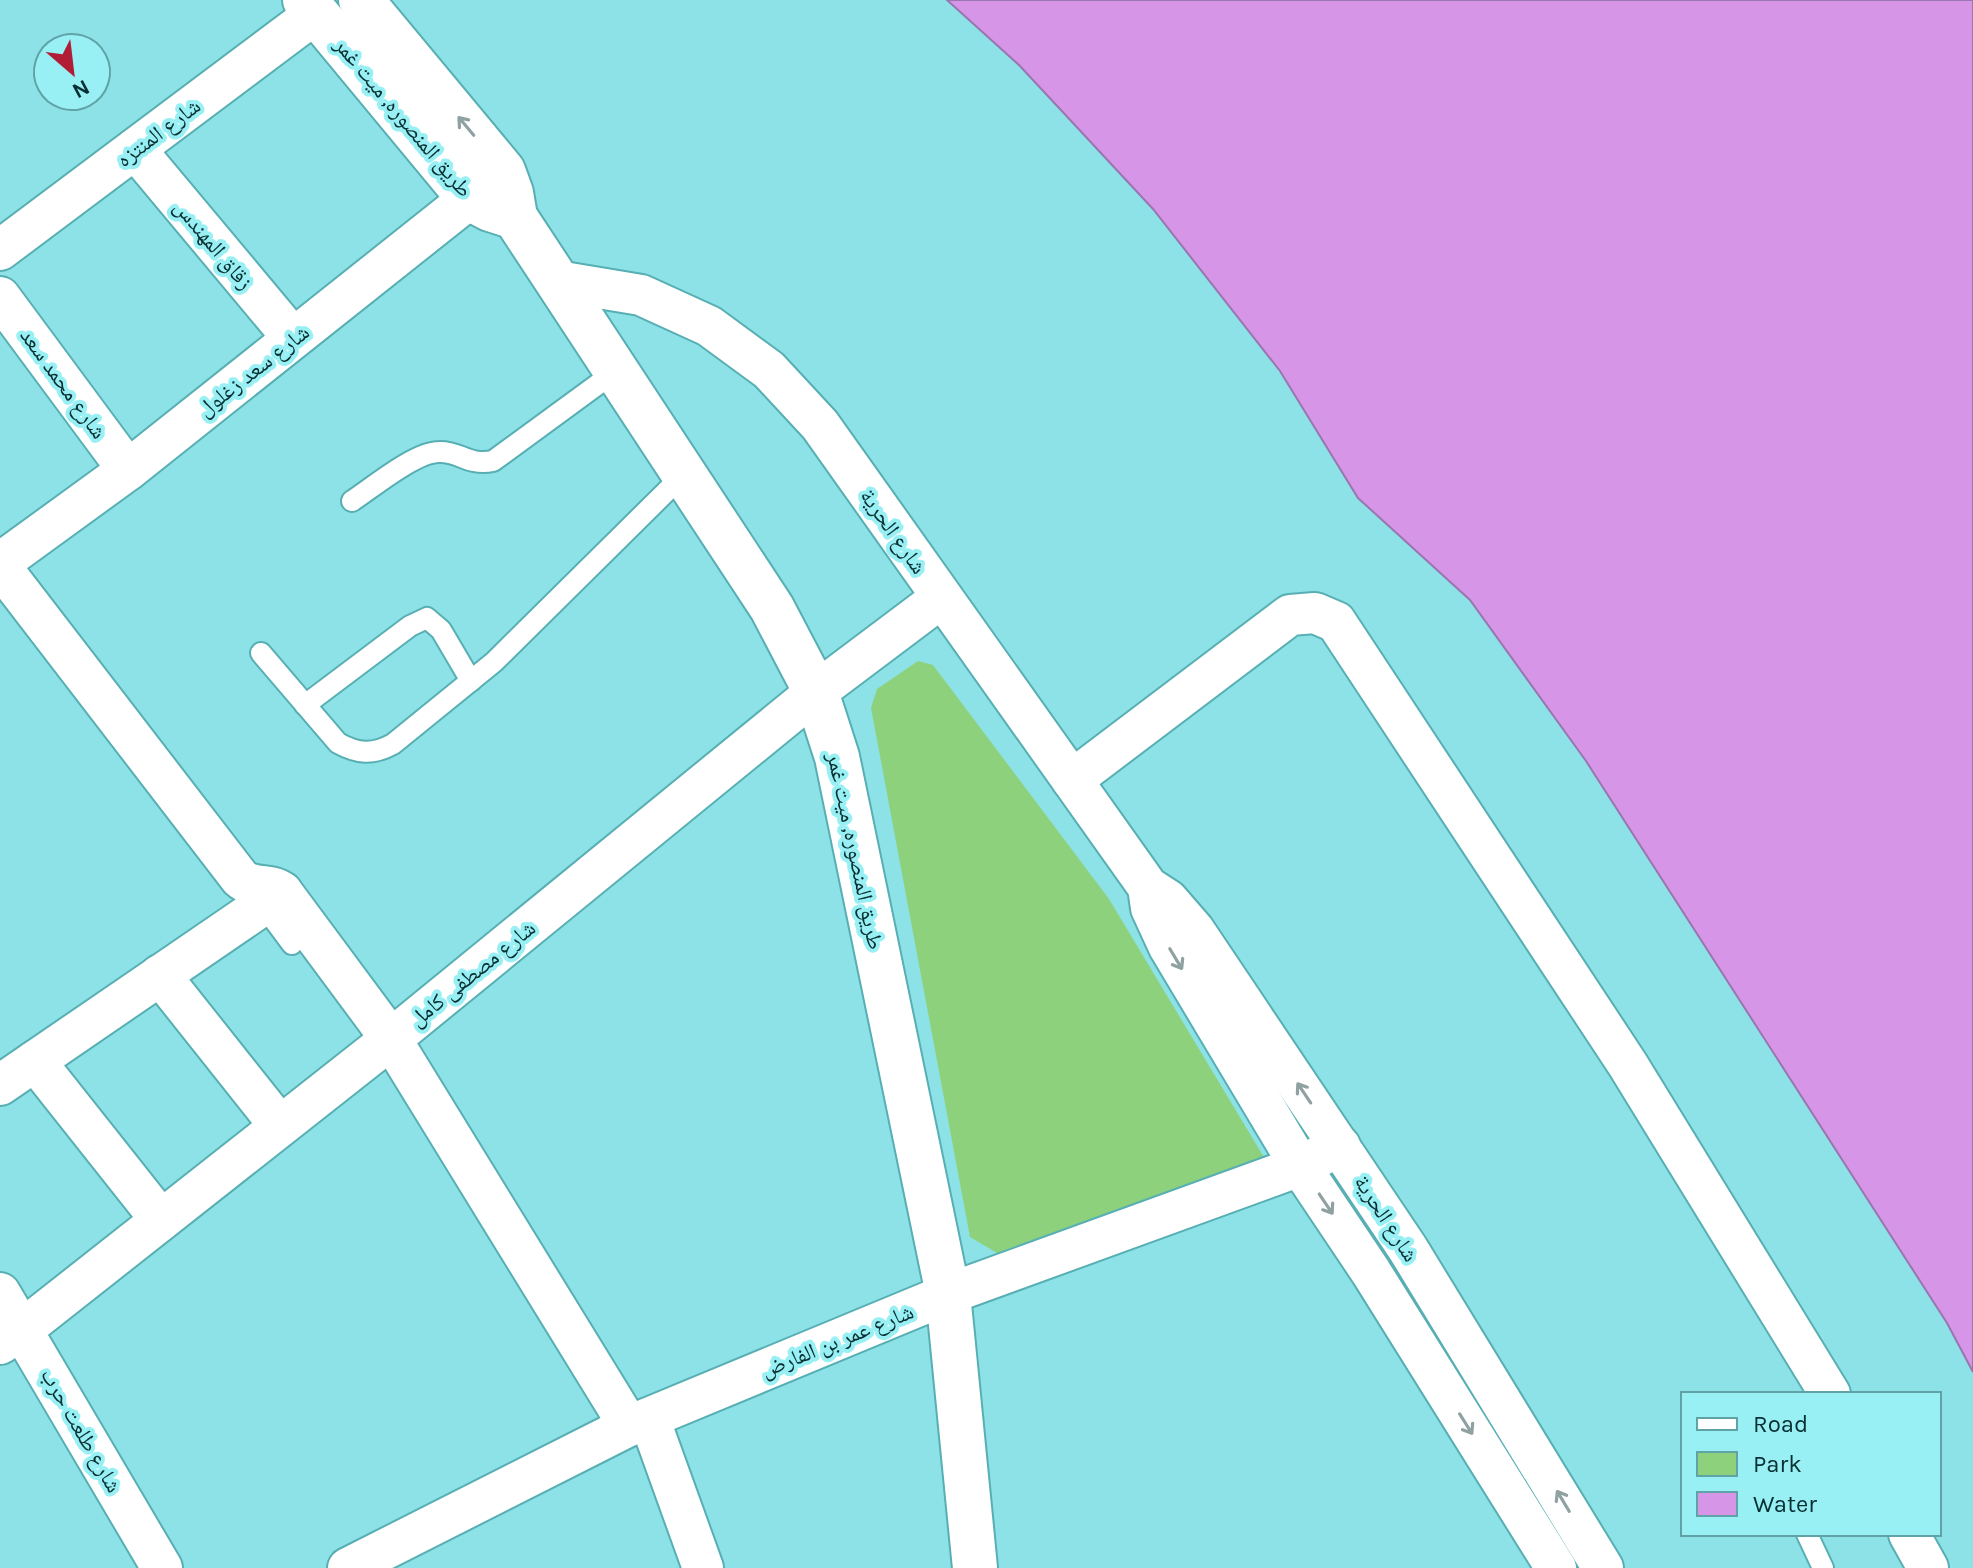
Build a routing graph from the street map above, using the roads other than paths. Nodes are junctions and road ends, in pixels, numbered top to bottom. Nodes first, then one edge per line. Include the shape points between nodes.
1 (361, 0) edge
2 (310, 7) edge
3 (135, 149) junction
4 (503, 171) junction
5 (469, 198) junction
6 (515, 217) junction
7 (0, 250) edge
8 (557, 281) junction
9 (0, 297) edge
10 (293, 338) junction
11 (616, 371) junction
12 (128, 470) junction
13 (684, 474) junction
14 (352, 501) dead end
15 (0, 564) edge
16 (941, 598) junction
17 (261, 653) dead end
18 (471, 681) junction
19 (816, 692) junction
20 (305, 705) junction
21 (1072, 780) junction
22 (1148, 887) junction
23 (273, 898) junction
24 (292, 944) dead end
25 (160, 975) junction
26 (391, 1039) junction
27 (35, 1061) junction
28 (0, 1085) edge
29 (280, 1126) junction
30 (1340, 1146) junction
31 (1300, 1166) junction
32 (161, 1220) junction
33 (0, 1293) edge
34 (948, 1294) junction
35 (11, 1337) edge
36 (1829, 1392) edge
37 (639, 1422) junction
38 (1808, 1536) edge
39 (1910, 1536) edge
40 (162, 1568) edge
41 (348, 1568) edge
42 (703, 1568) edge
43 (975, 1568) edge
44 (1556, 1568) edge
45 (1603, 1568) edge
46 (1823, 1568) edge
47 (1928, 1568) edge

4 -> 1 main road, طريق المنصوره, ميت غمر
2 - 3 street, شارع المنتزه
2 - 5 main road, طريق المنصوره, ميت غمر
3 - 7 street, شارع المنتزه
3 - 10 street, زقاق المهندس
4 - 5 street, شارع سعد زغلول
4 - 6 main road, طريق المنصوره, ميت غمر
5 - 6 main road, طريق المنصوره, ميت غمر
5 - 10 street, شارع سعد زغلول
6 - 8 main road, طريق المنصوره, ميت غمر
8 - 11 main road, طريق المنصوره, ميت غمر
8 - 16 street, شارع الحرية via 641,295 709,326 769,370 820,425
9 - 12 street, شارع محمد سعد
10 - 12 street, شارع سعد زغلول
11 - 13 main road, طريق المنصوره, ميت غمر
11 - 14 lane via 493,461 425,454
12 - 15 street, شارع سعد زغلول
13 - 18 lane
13 - 19 main road, طريق المنصوره, ميت غمر via 772,608
15 - 23 street via 240,878 253,886 269,886
16 - 19 street, شارع مصطفى كامل
16 - 21 street, شارع الحرية
17 - 20 lane
18 - 20 lane via 380,751 365,753 338,743
18 - 20 lane via 441,630 427,618
19 - 26 street, شارع مصطفى كامل
19 - 34 main road, طريق المنصوره, ميت غمر via 837,757
21 - 22 street, شارع الحرية
21 - 36 street via 1290,615 1315,613 1336,622 1628,1065
30 -> 22 street, شارع الحرية via 1194,930 1168,900
22 -> 31 street, شارع الحرية via 1151,908 1169,947
23 - 24 lane
23 - 25 street
23 - 26 street
25 - 27 street
25 - 29 street
26 - 29 street, شارع مصطفى كامل
26 - 37 street
27 - 28 street
27 - 32 street
29 - 32 street, شارع مصطفى كامل
30 - 31 street, شارع عمر بن الفارض
45 -> 30 street, شارع الحرية
31 - 34 street, شارع عمر بن الفارض
31 -> 44 street, شارع الحرية
32 - 35 street, شارع مصطفى كامل
33 - 35 street, شارع طلعت حرب
34 - 37 street, شارع عمر بن الفارض
34 - 43 main road, طريق المنصوره, ميت غمر
35 - 40 street, شارع طلعت حرب
37 - 41 street, شارع عمر بن الفارض
37 - 42 street
38 - 46 lane
39 - 47 street

